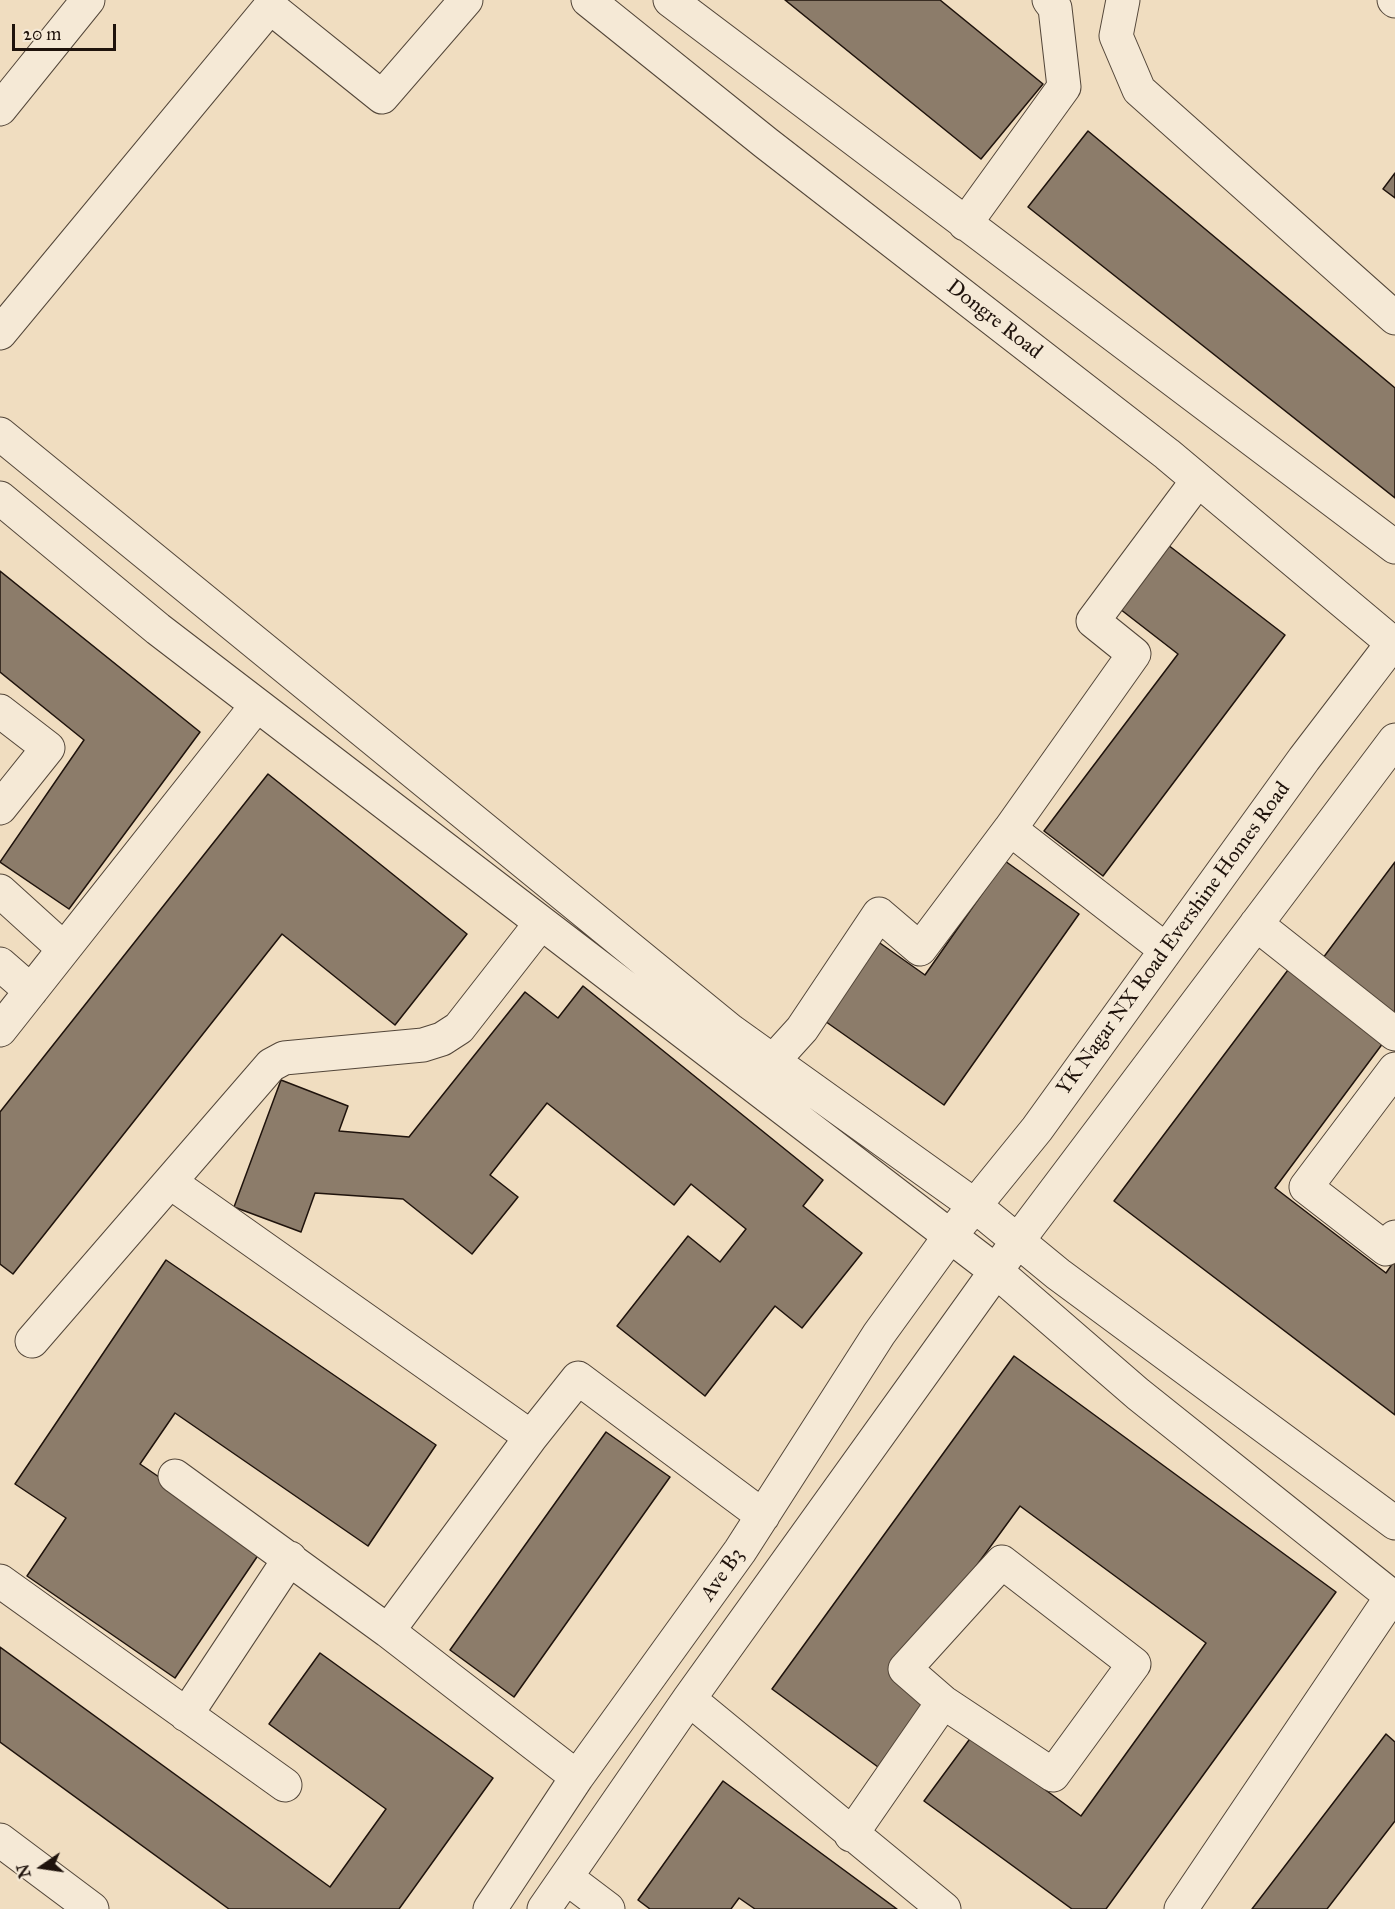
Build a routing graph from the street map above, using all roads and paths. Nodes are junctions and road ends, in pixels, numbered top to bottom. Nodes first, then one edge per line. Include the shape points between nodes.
1 (88, 0) edge
2 (466, 0) edge
3 (588, 0) edge
4 (670, 0) edge
5 (1049, 0) edge
6 (1123, 0) edge
7 (0, 109) edge
8 (965, 224) junction
9 (1395, 318) edge
10 (0, 333) edge
11 (0, 434) edge
12 (1198, 480) junction
13 (0, 498) edge
14 (1395, 547) edge
15 (1394, 643) edge
16 (257, 705) junction
17 (0, 711) edge
18 (1395, 740) edge
19 (0, 808) edge
20 (1010, 829) junction
21 (0, 891) edge
22 (541, 923) junction
23 (1256, 924) junction
24 (64, 949) junction
25 (1166, 950) junction
26 (0, 964) edge
27 (31, 991) junction
28 (0, 1030) edge
29 (1395, 1034) edge
30 (773, 1061) junction
31 (1395, 1069) edge
32 (170, 1182) junction
33 (974, 1205) junction
34 (950, 1236) junction
35 (1395, 1237) edge
36 (1019, 1239) junction
37 (997, 1272) junction
38 (32, 1341) dead end
39 (531, 1437) junction
40 (175, 1476) dead end
41 (763, 1516) junction
42 (1393, 1519) edge
43 (290, 1558) junction
44 (0, 1581) edge
45 (1393, 1597) edge
46 (388, 1631) junction
47 (689, 1699) junction
48 (943, 1702) junction
49 (186, 1715) junction
50 (577, 1777) junction
51 (285, 1785) dead end
52 (851, 1834) junction
53 (0, 1840) edge
54 (567, 1878) junction
55 (92, 1909) edge
56 (490, 1909) edge
57 (544, 1909) edge
58 (608, 1909) edge
59 (944, 1909) edge
60 (1181, 1909) edge

1 - 7 street
2 - 10 street via 382,97 270,7
3 - 12 street, Dongre Road
4 - 8 street
5 - 8 street via 1055,8 1064,87
6 - 9 street via 1116,36 1139,90
8 - 14 street
11 - 30 street
12 - 15 street, Dongre Road
12 - 20 street via 1094,621 1134,654
13 - 16 street
15 - 25 street, YK Nagar NX Road Evershine Homes Road via 1304,759
16 - 22 street
16 - 24 street
17 - 19 street via 48,748
18 - 23 street
20 - 25 street
20 - 30 street via 920,949 879,914 802,1029
21 - 24 street
22 - 32 street via 459,1028 442,1039 423,1044 284,1058 271,1065
22 - 34 street
23 - 29 street
23 - 36 street
24 - 27 street
25 - 33 street, YK Nagar NX Road Evershine Homes Road via 1037,1129
26 - 27 street
27 - 28 street
30 - 33 street
31 - 35 street via 1306,1187 1386,1249
32 - 38 street
32 - 39 street
33 - 34 street, YK Nagar NX Road Evershine Homes Road
33 - 36 street
34 - 37 street
34 - 41 street, Ave B3 via 879,1334
36 - 37 street
36 - 42 street via 1058,1274
37 - 45 street via 1138,1394
37 - 47 street
39 - 41 street via 578,1378
39 - 46 street
40 - 43 street
41 - 50 street, Ave B3
43 - 46 street
43 - 49 street
44 - 49 street
45 - 60 street
46 - 50 street
47 - 52 street
47 - 54 street
48 - 48 street via 905,1669 1002,1562 1134,1664 1053,1775
48 - 52 street
49 - 51 street
50 - 56 street, Ave B3
52 - 59 street
53 - 55 street
54 - 57 street
54 - 58 street

